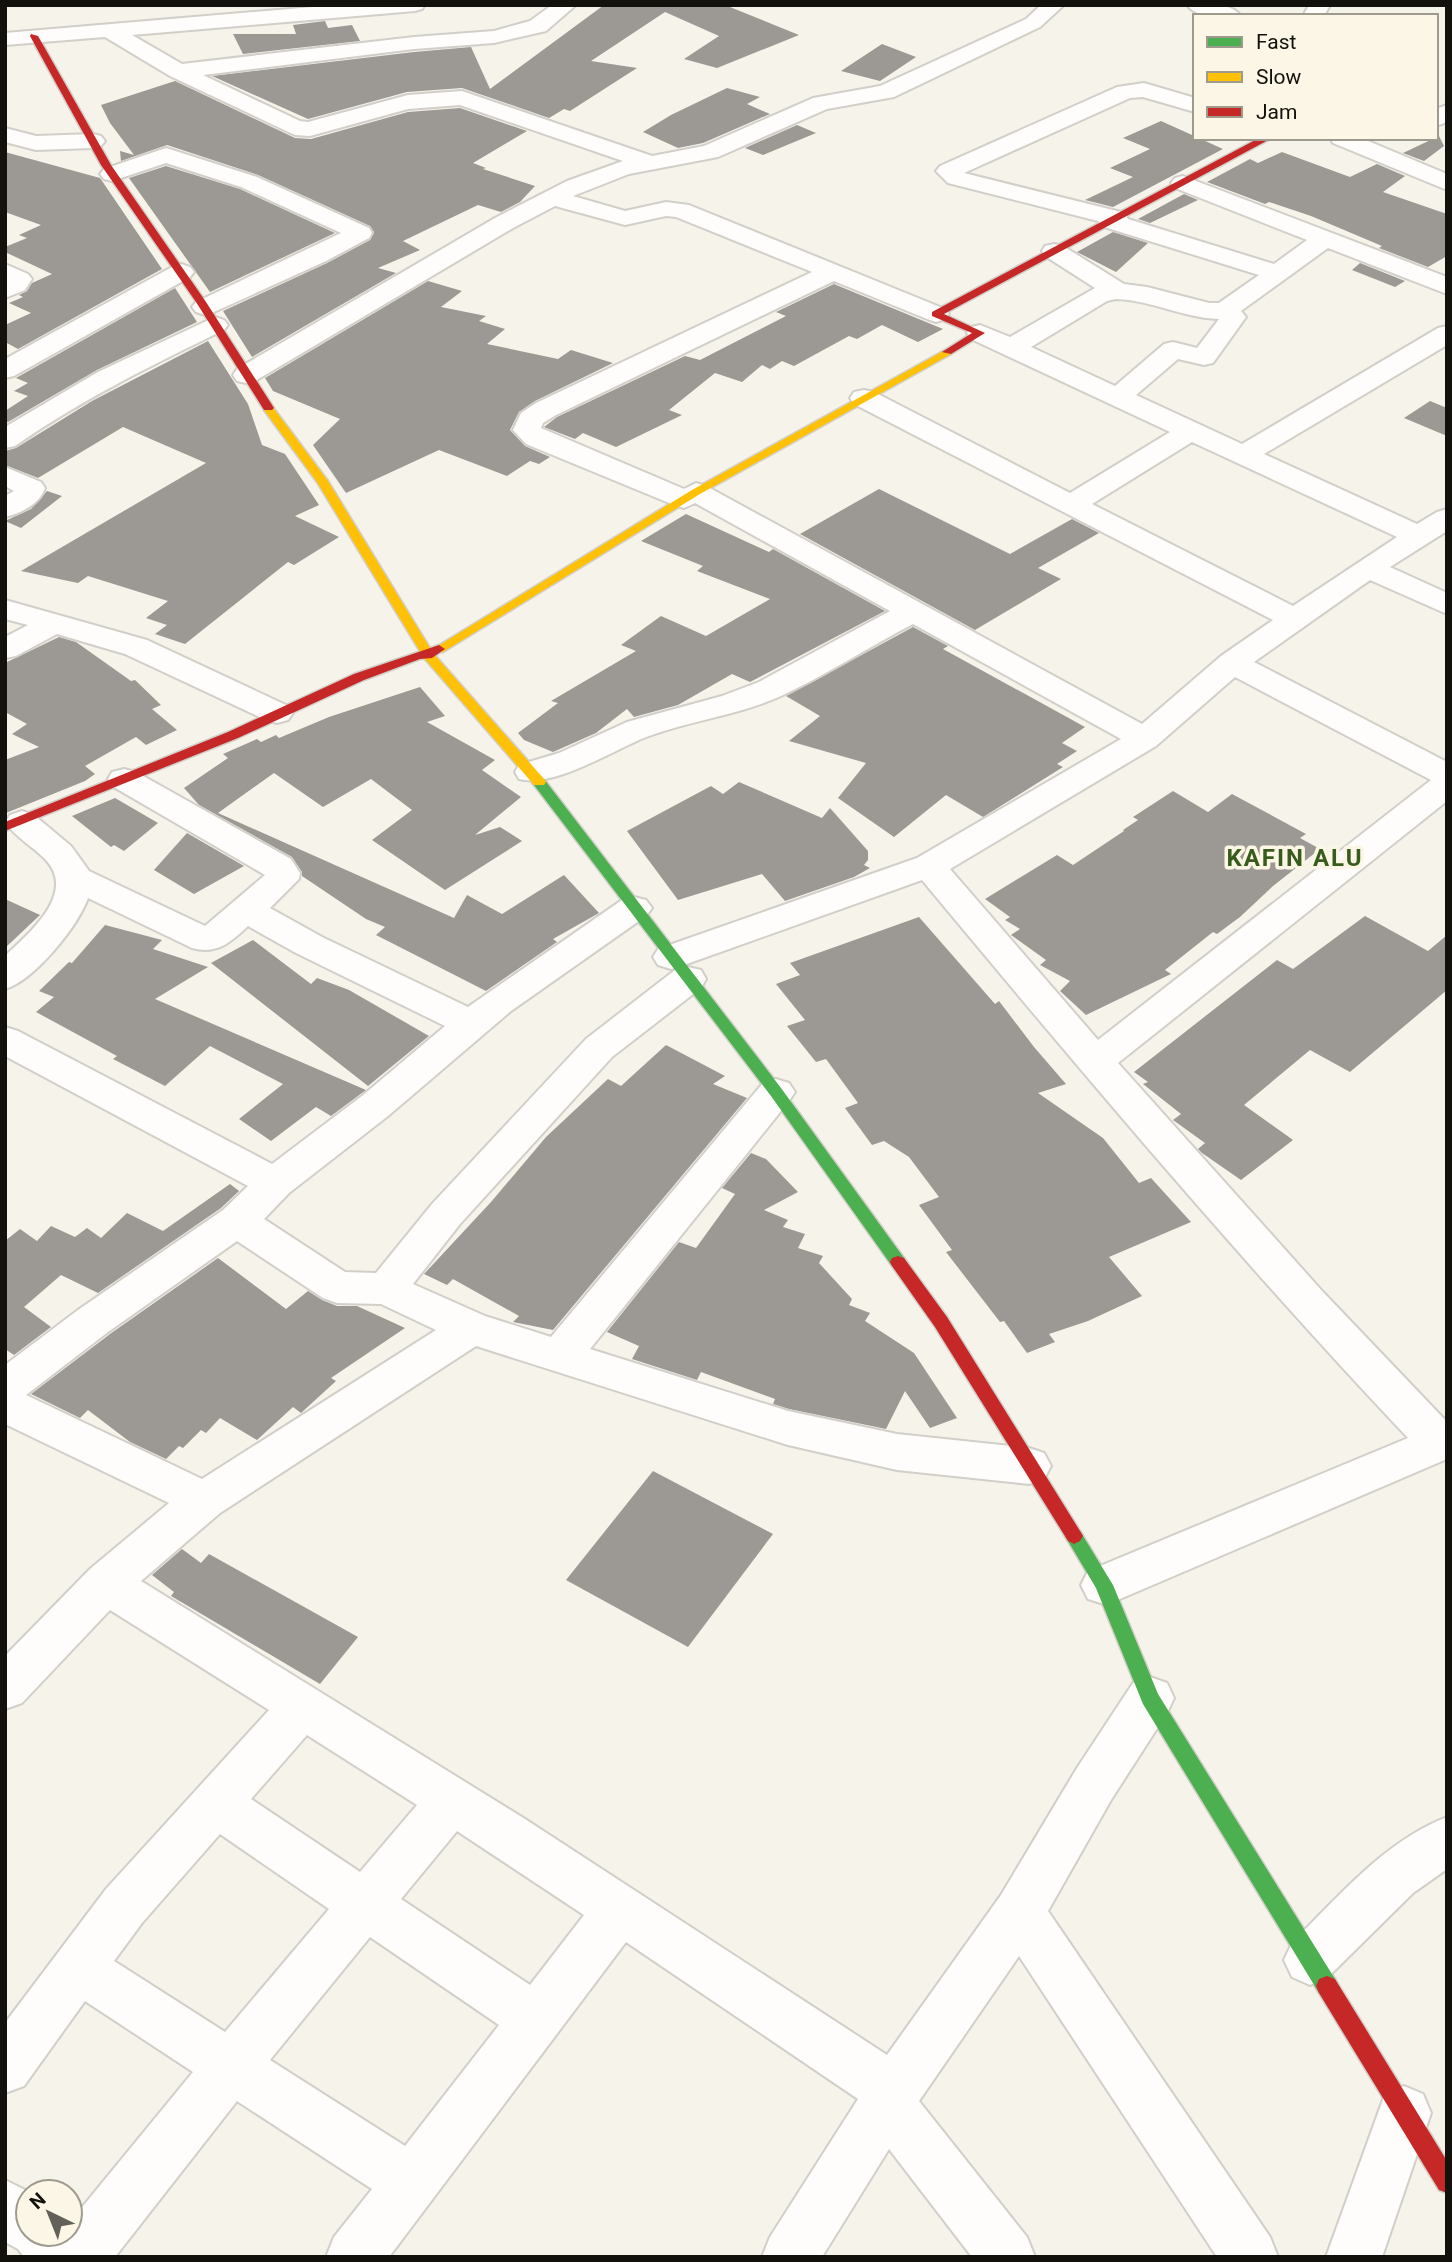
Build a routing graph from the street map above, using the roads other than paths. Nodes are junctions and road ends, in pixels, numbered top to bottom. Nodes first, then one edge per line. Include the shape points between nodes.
1 (415, 5) edge
2 (566, 5) edge
3 (1054, 5) edge
4 (1197, 5) edge
5 (1225, 14) edge
6 (110, 31) junction
7 (34, 36) junction
8 (5, 39) edge
9 (178, 71) junction
10 (1193, 105) edge
11 (5, 135) edge
12 (1263, 140) edge
13 (1346, 140) edge
14 (1408, 140) dead end
15 (93, 141) junction
16 (43, 143) junction
17 (1384, 157) junction
18 (15, 159) dead end
19 (653, 164) junction
20 (112, 174) junction
21 (1183, 183) junction
22 (1447, 183) edge
23 (552, 198) junction
24 (1113, 220) junction
25 (1326, 238) junction
26 (1054, 251) junction
27 (5, 271) edge
28 (181, 272) junction
29 (832, 272) junction
30 (1278, 273) junction
31 (1447, 286) edge
32 (5, 290) edge
33 (1117, 291) junction
34 (1225, 311) junction
35 (936, 314) junction
36 (210, 316) junction
37 (979, 333) junction
38 (1447, 334) edge
39 (1011, 348) junction
40 (5, 370) edge
41 (246, 375) junction
42 (864, 398) junction
43 (1117, 398) junction
44 (1189, 432) junction
45 (5, 440) edge
46 (1241, 456) junction
47 (5, 475) edge
48 (690, 495) junction
49 (1072, 504) junction
50 (5, 508) edge
51 (1447, 518) edge
52 (1418, 536) junction
53 (1368, 568) junction
54 (1447, 605) edge
55 (5, 609) edge
56 (913, 611) junction
57 (1294, 620) junction
58 (55, 623) junction
59 (5, 649) edge
60 (428, 655) junction
61 (1232, 663) junction
62 (277, 713) junction
63 (1145, 739) junction
64 (531, 772) junction
65 (1447, 775) edge
66 (124, 779) junction
67 (1447, 784) edge
68 (14, 825) edge
69 (929, 866) junction
70 (75, 878) junction
71 (634, 908) junction
72 (246, 910) junction
73 (680, 968) junction
74 (5, 977) edge
75 (472, 1024) junction
76 (5, 1040) edge
77 (1094, 1062) junction
78 (776, 1092) junction
79 (275, 1183) junction
80 (237, 1221) junction
81 (386, 1289) junction
82 (471, 1328) junction
83 (560, 1356) junction
84 (5, 1388) edge
85 (5, 1404) edge
86 (1443, 1442) edge
87 (1029, 1466) junction
88 (204, 1500) junction
89 (106, 1583) junction
90 (1104, 1585) junction
91 (5, 1688) edge
92 (1150, 1698) junction
93 (302, 1707) junction
94 (452, 1800) junction
95 (216, 1803) junction
96 (1446, 1842) edge
97 (366, 1904) junction
98 (620, 1909) junction
99 (1020, 1912) junction
100 (1310, 1960) junction
101 (78, 1968) junction
102 (535, 2018) junction
103 (231, 2066) junction
104 (5, 2067) edge
105 (890, 2097) junction
106 (1404, 2113) junction
107 (409, 2181) junction
108 (1447, 2182) edge
109 (79, 2257) edge
110 (354, 2257) edge
111 (790, 2257) edge
112 (1007, 2257) edge
113 (1250, 2257) edge
114 (1354, 2257) edge

1 - 6 street
2 - 9 street via 538,26 494,37
3 - 19 street via 1033,23 886,92 821,103 731,145
4 - 5 street
6 - 7 street
6 - 9 street
7 - 8 street
7 - 15 street
9 - 19 street via 295,128 310,129 408,102 462,99
10 - 24 street via 1144,90 1125,92 947,171 956,178
11 - 16 street
12 - 21 street
13 - 17 street
14 - 17 street
15 - 16 street
15 - 20 street
16 - 18 street
17 - 22 street
19 - 23 street via 600,176
20 - 28 street
20 - 36 street via 166,155 249,182 360,233
21 - 24 street
21 - 25 street
23 - 29 street via 625,218 666,209 680,211
23 - 41 street
24 - 26 street
24 - 30 street
25 - 30 street
25 - 31 street
26 - 33 street
26 - 35 street
27 - 32 street via 19,279
28 - 36 street
28 - 40 street
29 - 35 street
29 - 48 street via 531,419 527,430 536,438
30 - 34 street
33 - 34 street
33 - 39 street via 1099,295
34 - 43 street via 1233,317 1204,356 1173,350
35 - 37 street
36 - 41 street
36 - 45 street via 155,353 49,409
37 - 39 street
37 - 42 street
38 - 46 street
39 - 43 street
41 - 60 street via 322,481
42 - 48 street
42 - 49 street
43 - 44 street
44 - 46 street
44 - 49 street
46 - 52 street
47 - 50 street via 31,488 29,494
48 - 56 street
48 - 60 street
49 - 57 street
51 - 52 street
52 - 53 street
53 - 54 street
53 - 57 street
55 - 58 street
56 - 63 street
56 - 64 street via 770,689 638,729 571,760
57 - 61 street
58 - 59 street
58 - 62 street via 136,647
60 - 62 street via 359,677
60 - 64 street
61 - 63 street
61 - 65 street
62 - 66 street
63 - 69 street
64 - 71 street
66 - 68 street
66 - 72 street via 279,867 282,879
67 - 77 street
68 - 70 street via 64,860
69 - 73 street
69 - 77 street
70 - 72 street via 202,940 213,938
70 - 74 street via 73,897 61,917
71 - 73 street
71 - 75 street via 525,981
72 - 75 street
73 - 78 street
73 - 81 street via 479,1177
75 - 79 street
76 - 79 street
77 - 86 street via 1341,1342
78 - 83 street
78 - 87 street via 941,1322
79 - 80 street
80 - 81 street via 337,1287
80 - 84 street
81 - 82 street
82 - 83 street
82 - 88 street
83 - 87 street via 788,1428 897,1452
85 - 88 street
86 - 90 street
87 - 90 street
88 - 89 street
89 - 91 street
89 - 93 street
90 - 92 street
92 - 99 street
92 - 100 street
93 - 94 street
93 - 95 street
94 - 97 street
94 - 98 street
95 - 97 street
95 - 101 street via 124,1906
96 - 100 street via 1395,1876
97 - 102 street
97 - 103 street
98 - 102 street
98 - 105 street
99 - 105 street
99 - 113 street
100 - 106 street
101 - 103 street
101 - 104 street
102 - 107 street
103 - 107 street
103 - 109 street
105 - 111 street
105 - 112 street
106 - 108 street
106 - 114 street
107 - 110 street

